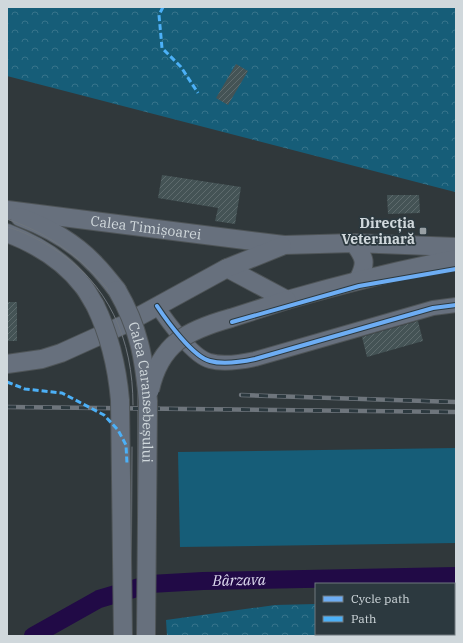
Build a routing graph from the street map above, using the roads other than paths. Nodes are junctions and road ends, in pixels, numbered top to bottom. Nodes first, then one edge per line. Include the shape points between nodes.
1 (7, 210) edge
2 (7, 213) edge
3 (7, 233) edge
4 (354, 243) junction
5 (284, 245) junction
6 (456, 247) edge
7 (250, 259) junction
8 (456, 259) edge
9 (227, 268) junction
10 (249, 280) junction
11 (358, 280) junction
12 (287, 300) junction
13 (456, 305) edge
14 (157, 306) junction
15 (7, 364) edge
16 (148, 401) junction
17 (123, 636) edge
18 (146, 636) edge

1 - 5 main road, Calea Timișoarei
2 - 16 main road, Calea Caransebeșului, bridge via 29,220 67,240 83,252 117,290 137,333 145,368
3 - 17 main road, Calea Caransebeșului, bridge via 38,246 68,270 84,287 95,305 110,339 118,375 120,400
4 - 5 main road, Calea Timișoarei
4 - 6 main road, Calea Timișoarei
4 - 11 main road via 364,265
5 - 7 main road, Calea Timișoarei
7 - 9 main road, Calea Timișoarei
7 - 10 main road
8 - 11 main road
9 - 10 main road
9 - 14 main road, Calea Timișoarei
10 - 12 main road
11 - 12 main road
12 - 16 main road, bridge via 184,336 169,348 159,362
13 - 14 street via 433,308 256,360 218,363 201,358 193,351
14 - 15 main road, Calea Timișoarei via 62,353
16 - 18 main road, Calea Caransebeșului, bridge

